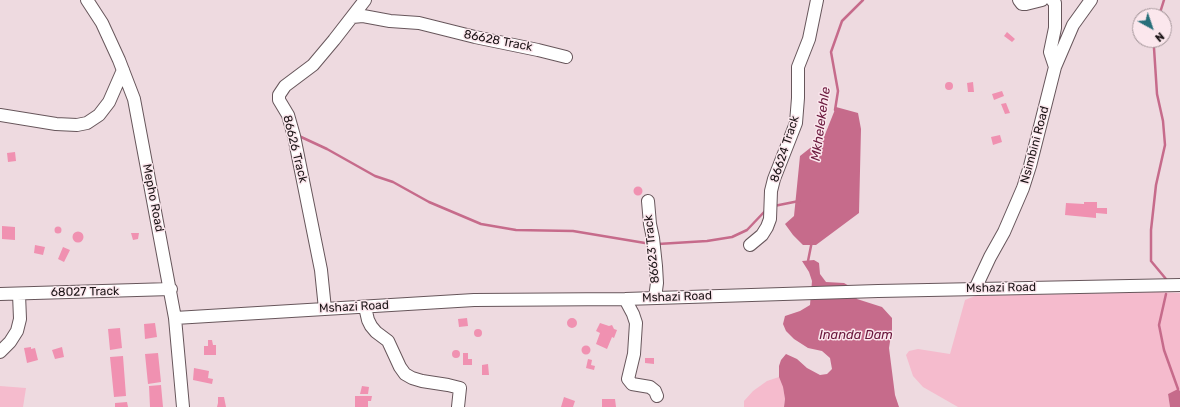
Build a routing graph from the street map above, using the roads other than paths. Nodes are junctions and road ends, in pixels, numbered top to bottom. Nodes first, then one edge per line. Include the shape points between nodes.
1 (87, 0) edge
2 (365, 0) edge
3 (817, 0) edge
4 (1019, 0) edge
5 (1042, 0) edge
6 (1052, 0) edge
7 (1091, 0) edge
8 (352, 17) junction
9 (566, 58) dead end
10 (1055, 67) junction
11 (123, 70) junction
12 (0, 115) edge
13 (648, 201) dead end
14 (750, 245) dead end
15 (1180, 285) edge
16 (171, 289) junction
17 (975, 289) junction
18 (0, 294) edge
19 (20, 294) junction
20 (655, 298) junction
21 (625, 299) junction
22 (365, 307) junction
23 (325, 309) junction
24 (175, 318) junction
25 (0, 352) edge
26 (657, 396) dead end
27 (183, 407) edge
28 (458, 407) edge

1 - 11 street, Mepho Road via 102,23
2 - 8 street, 86626 Track
3 - 14 street, 86624 Track via 809,39 798,68 796,123 774,179 770,219 762,234
4 - 5 street via 1026,4
6 - 10 street via 1055,3 1055,28 1050,52
7 - 10 street, Nsimbini Road via 1073,25
8 - 9 street, 86628 Track via 371,16 390,21 419,23
8 - 23 street, 86626 Track via 312,65 285,86 279,95 294,136 321,270
10 - 17 street, Nsimbini Road via 1023,188
11 - 12 street via 109,102 99,116 87,123 56,124
11 - 16 street, Mepho Road via 134,99
13 - 20 street, 86623 Track via 656,266
15 - 17 street, Mshazi Road
16 - 19 street, 68027 Track
16 - 24 street, Mepho Road
17 - 20 street, Mshazi Road
18 - 19 street, 68027 Track
19 - 25 street via 17,332
20 - 21 street, Mshazi Road
21 - 22 street, Mshazi Road via 474,300
21 - 26 street via 636,323 630,382 650,386
22 - 23 street, Mshazi Road
22 - 28 street via 371,326 388,341 405,374 422,381 460,388
23 - 24 street, Mshazi Road
24 - 27 street, Mepho Road

